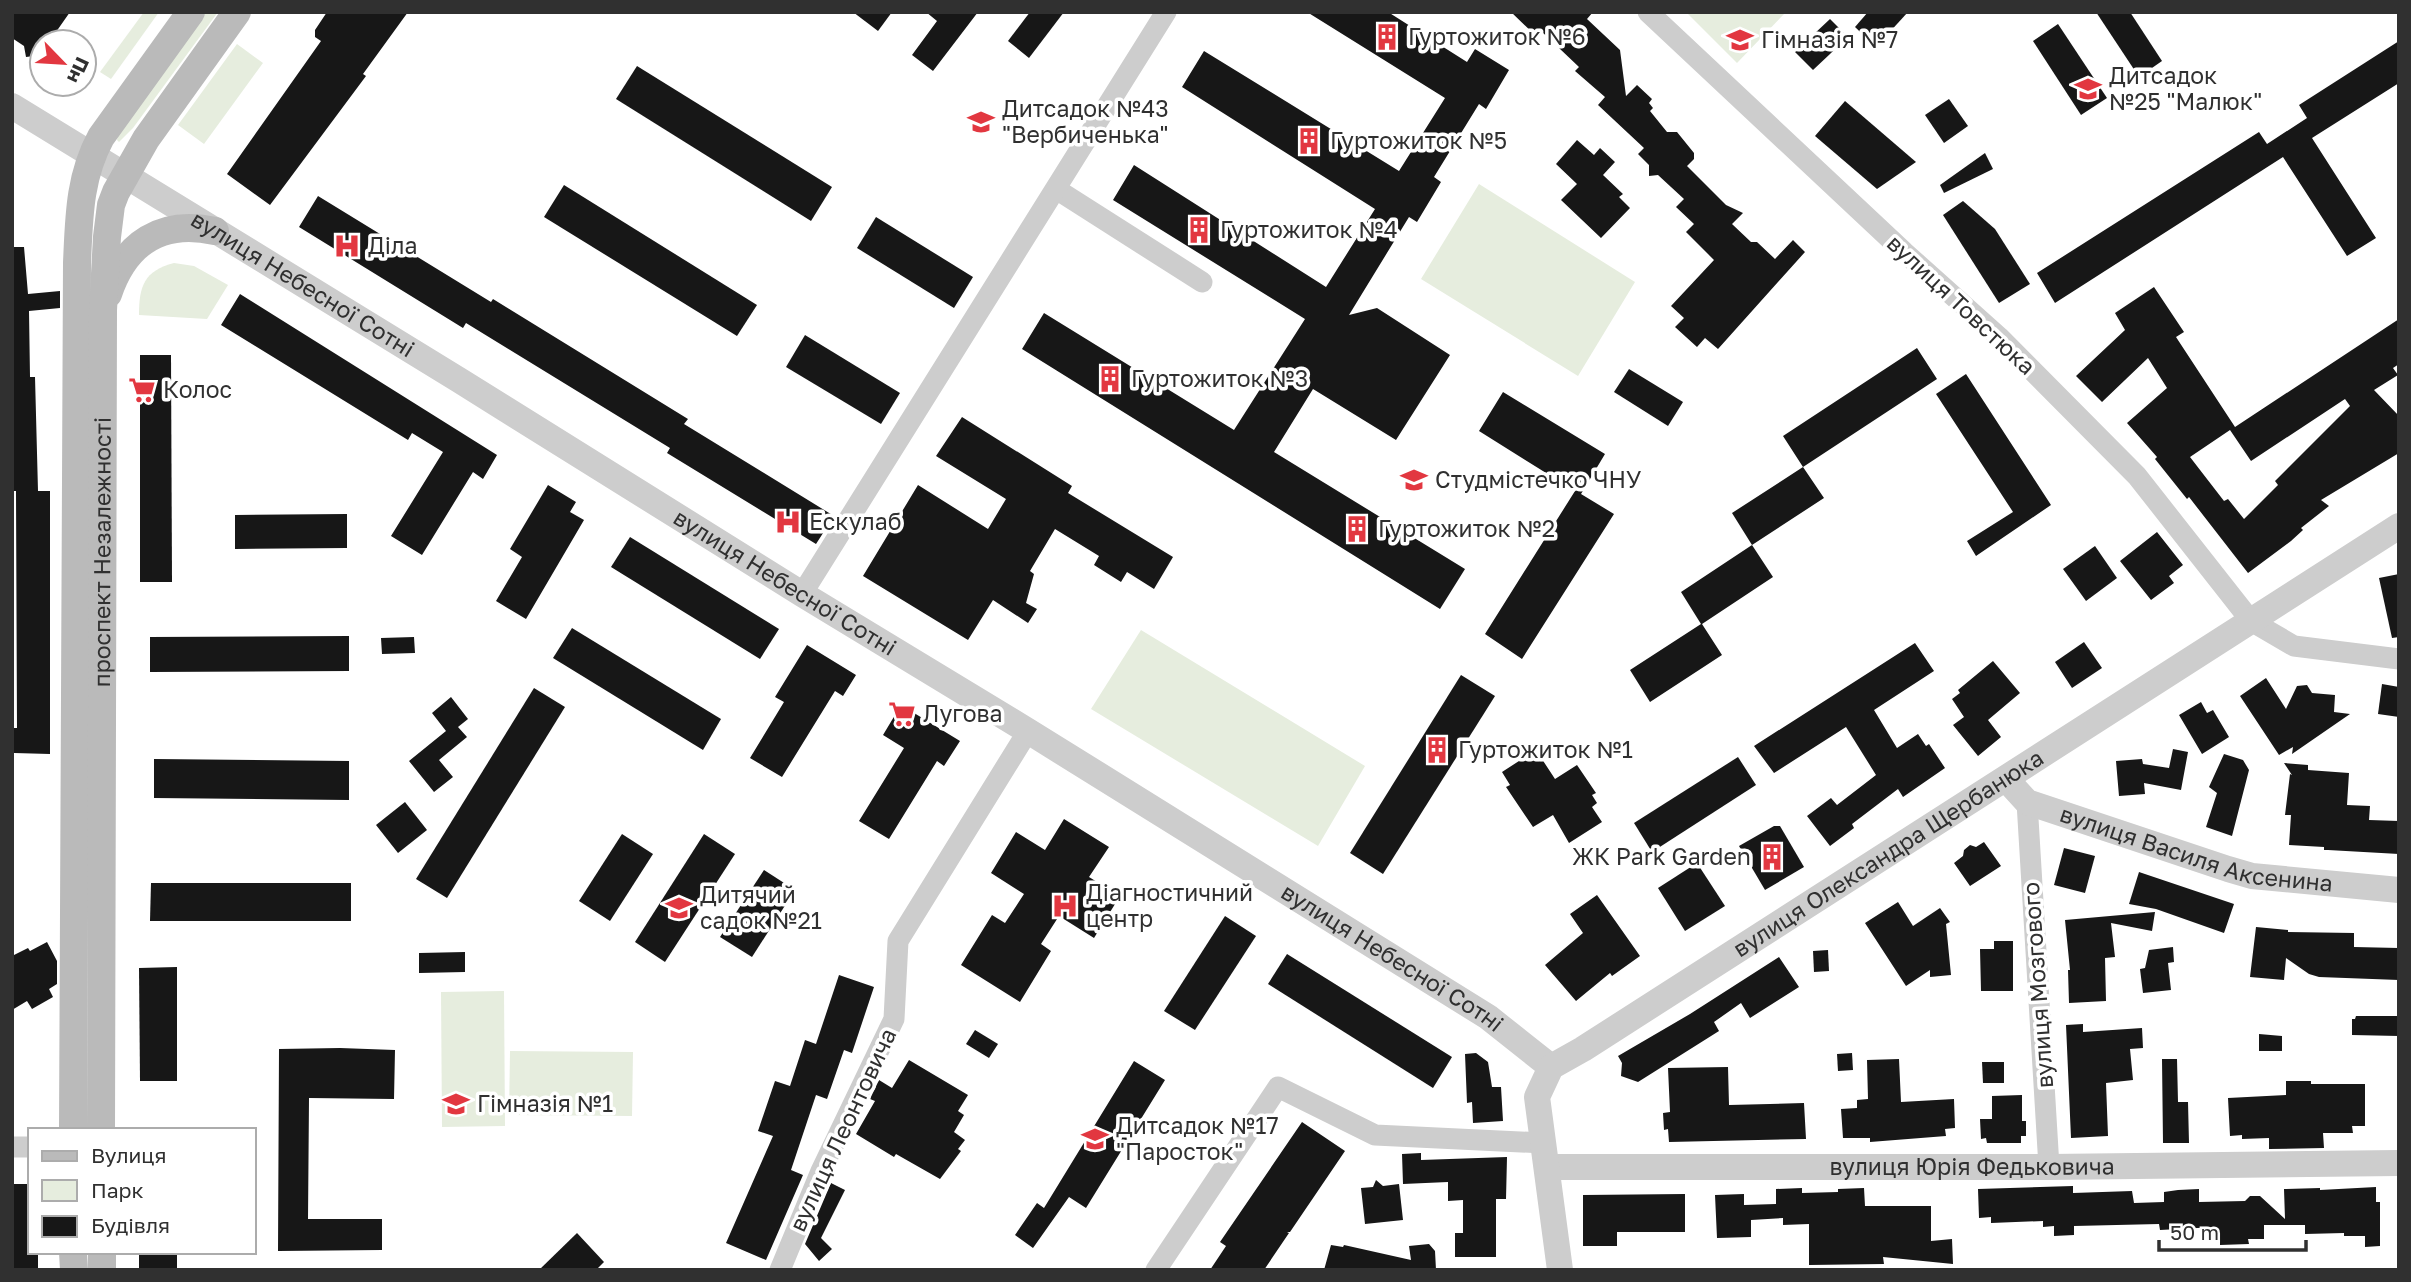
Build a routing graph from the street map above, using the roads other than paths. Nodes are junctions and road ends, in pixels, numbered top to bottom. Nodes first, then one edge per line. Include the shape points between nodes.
1 (191, 12) edge
2 (237, 12) edge
3 (1166, 12) edge
4 (1648, 12) edge
5 (12, 106) edge
6 (91, 155) junction
7 (125, 175) junction
8 (1056, 189) junction
9 (215, 231) junction
10 (1202, 282) dead end
11 (103, 310) junction
12 (2399, 526) edge
13 (802, 594) junction
14 (2250, 621) junction
15 (2399, 659) edge
16 (1028, 731) junction
17 (2006, 779) junction
18 (2027, 802) junction
19 (2399, 890) edge
20 (1551, 1068) junction
21 (73, 1128) edge
22 (101, 1128) edge
23 (1545, 1155) junction
24 (2399, 1163) edge
25 (2049, 1167) junction
26 (780, 1270) edge
27 (1156, 1270) edge
28 (1560, 1270) edge

1 - 6 main road, проспект Незалежності
2 - 7 main road, проспект Незалежності
3 - 8 street
4 - 14 street, вулиця Товстюка via 1999,337 2127,466
5 - 6 street, вулиця Небесної Сотні
6 - 7 street, вулиця Небесної Сотні
6 - 21 main road, проспект Незалежності via 80,200 77,263
7 - 9 street, вулиця Небесної Сотні
7 - 11 main road, проспект Незалежності via 111,205
8 - 10 street
8 - 13 street
9 - 11 main road via 180,227 136,246 111,284
9 - 13 street, вулиця Небесної Сотні
11 - 22 main road, проспект Незалежності
12 - 14 street, вулиця Олександра Щербанюка
13 - 16 street, вулиця Небесної Сотні
14 - 15 street via 2294,646
14 - 17 street, вулиця Олександра Щербанюка
16 - 20 street, вулиця Небесної Сотні via 1488,1017
16 - 26 street, вулиця Леонтовича via 898,941 894,1019 821,1171
17 - 18 street, вулиця Василя Аксенина
17 - 20 street, вулиця Олександра Щербанюка
18 - 19 street, вулиця Василя Аксенина via 2252,876
18 - 25 street, вулиця Мозгового
20 - 23 street via 1537,1097
23 - 25 street, вулиця Юрія Федьковича
23 - 27 street via 1376,1135 1278,1087
23 - 28 street
24 - 25 street, вулиця Юрія Федьковича

